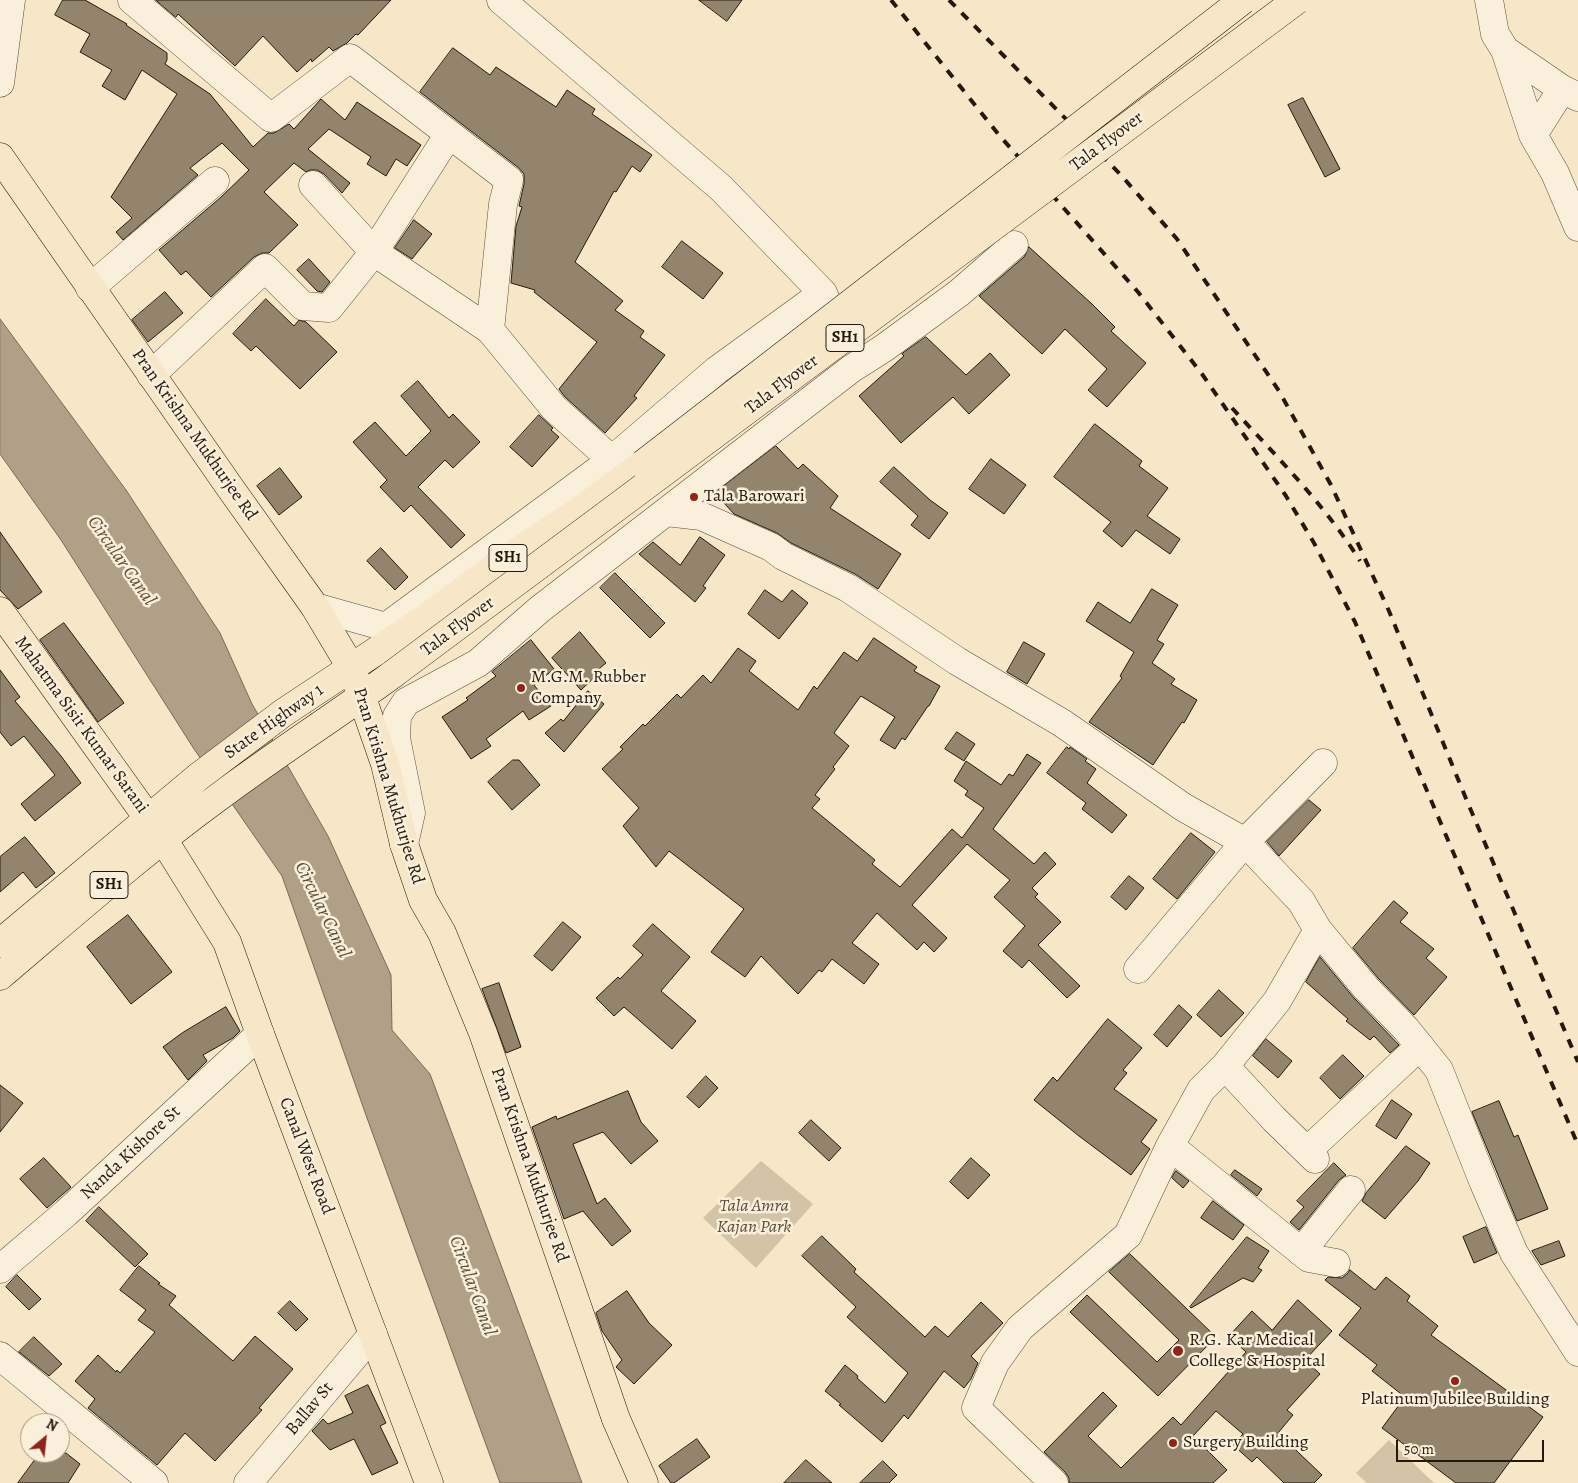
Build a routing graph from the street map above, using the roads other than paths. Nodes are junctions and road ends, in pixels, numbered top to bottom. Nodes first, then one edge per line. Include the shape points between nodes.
1 (11, 0) edge
2 (132, 0) edge
3 (501, 0) edge
4 (1243, 0) edge
5 (1298, 0) edge
6 (1489, 0) edge
7 (1505, 50) junction
8 (0, 83) edge
9 (1570, 93) edge
10 (449, 134) junction
11 (1533, 135) junction
12 (0, 158) edge
13 (215, 181) dead end
14 (312, 185) dead end
15 (1578, 227) edge
16 (1014, 245) dead end
17 (374, 252) junction
18 (90, 288) junction
19 (823, 293) junction
20 (490, 330) junction
21 (851, 369) junction
22 (151, 375) junction
23 (612, 460) junction
24 (666, 512) junction
25 (315, 607) junction
26 (1, 615) edge
27 (352, 669) junction
28 (362, 696) junction
29 (1323, 762) dead end
30 (156, 829) junction
31 (1245, 842) junction
32 (404, 844) junction
33 (1318, 930) junction
34 (0, 943) edge
35 (1138, 969) dead end
36 (0, 976) edge
37 (260, 1034) junction
38 (1420, 1046) junction
39 (1225, 1066) junction
40 (1170, 1146) junction
41 (1351, 1190) dead end
42 (1301, 1252) junction
43 (1336, 1263) dead end
44 (0, 1269) edge
45 (373, 1334) junction
46 (1578, 1352) edge
47 (0, 1356) edge
48 (154, 1483) edge
49 (248, 1483) edge
50 (430, 1483) edge
51 (644, 1483) edge
52 (1054, 1483) edge

1 - 8 street
2 - 10 street via 270,118 350,58
3 - 19 street via 720,188
4 - 27 main road, Tala Flyover / SH1, bridge via 643,464
5 - 28 main road, Tala Flyover / SH1, bridge
6 - 7 street via 1495,34
7 - 9 street
7 - 11 street
9 - 11 street
10 - 17 street
10 - 20 street via 509,180 503,204
11 - 15 street via 1555,173
12 - 18 main road, Pran Krishna Mukhurjee Rd
13 - 18 street
14 - 17 street
16 - 21 street via 959,293
17 - 20 street
17 - 22 street via 329,308 303,306 264,268
18 - 22 main road, Pran Krishna Mukhurjee Rd
19 - 21 street
19 - 23 street via 717,370
20 - 23 street via 554,408
21 - 24 street
22 - 25 main road, Pran Krishna Mukhurjee Rd
23 - 25 street via 386,627
24 - 31 street via 700,516 770,547 848,588 957,661 1062,723 1183,807
24 - 32 street via 540,609 478,663 406,702 397,716 396,738 411,813
25 - 27 main road, Pran Krishna Mukhurjee Rd
26 - 30 main road, Mahatma Sisir Kumar Sarani
27 - 28 main road, Pran Krishna Mukhurjee Rd
27 - 30 main road, State Highway 1 / SH1 via 283,713 198,777
28 - 30 main road, State Highway 1 / SH1 via 219,796
28 - 32 main road, Pran Krishna Mukhurjee Rd via 385,764
29 - 31 street
30 - 34 main road, SH1
30 - 36 main road, SH1
30 - 37 main road, Canal West Road via 227,942
31 - 33 street via 1301,901
31 - 35 street
32 - 51 main road, Pran Krishna Mukhurjee Rd via 423,900 442,933 483,1033 616,1419
33 - 38 street
33 - 39 street via 1277,1001
37 - 44 street, Nanda Kishore St via 66,1213
37 - 45 main road, Canal West Road
38 - 39 street via 1311,1155
38 - 46 street via 1439,1070 1514,1253
39 - 40 street via 1201,1090
40 - 42 street
40 - 52 street via 1128,1236 1020,1328 995,1363 976,1408
41 - 42 street
42 - 43 street via 1309,1258
45 - 49 street, Ballav St
45 - 50 main road, Canal West Road
47 - 48 street

